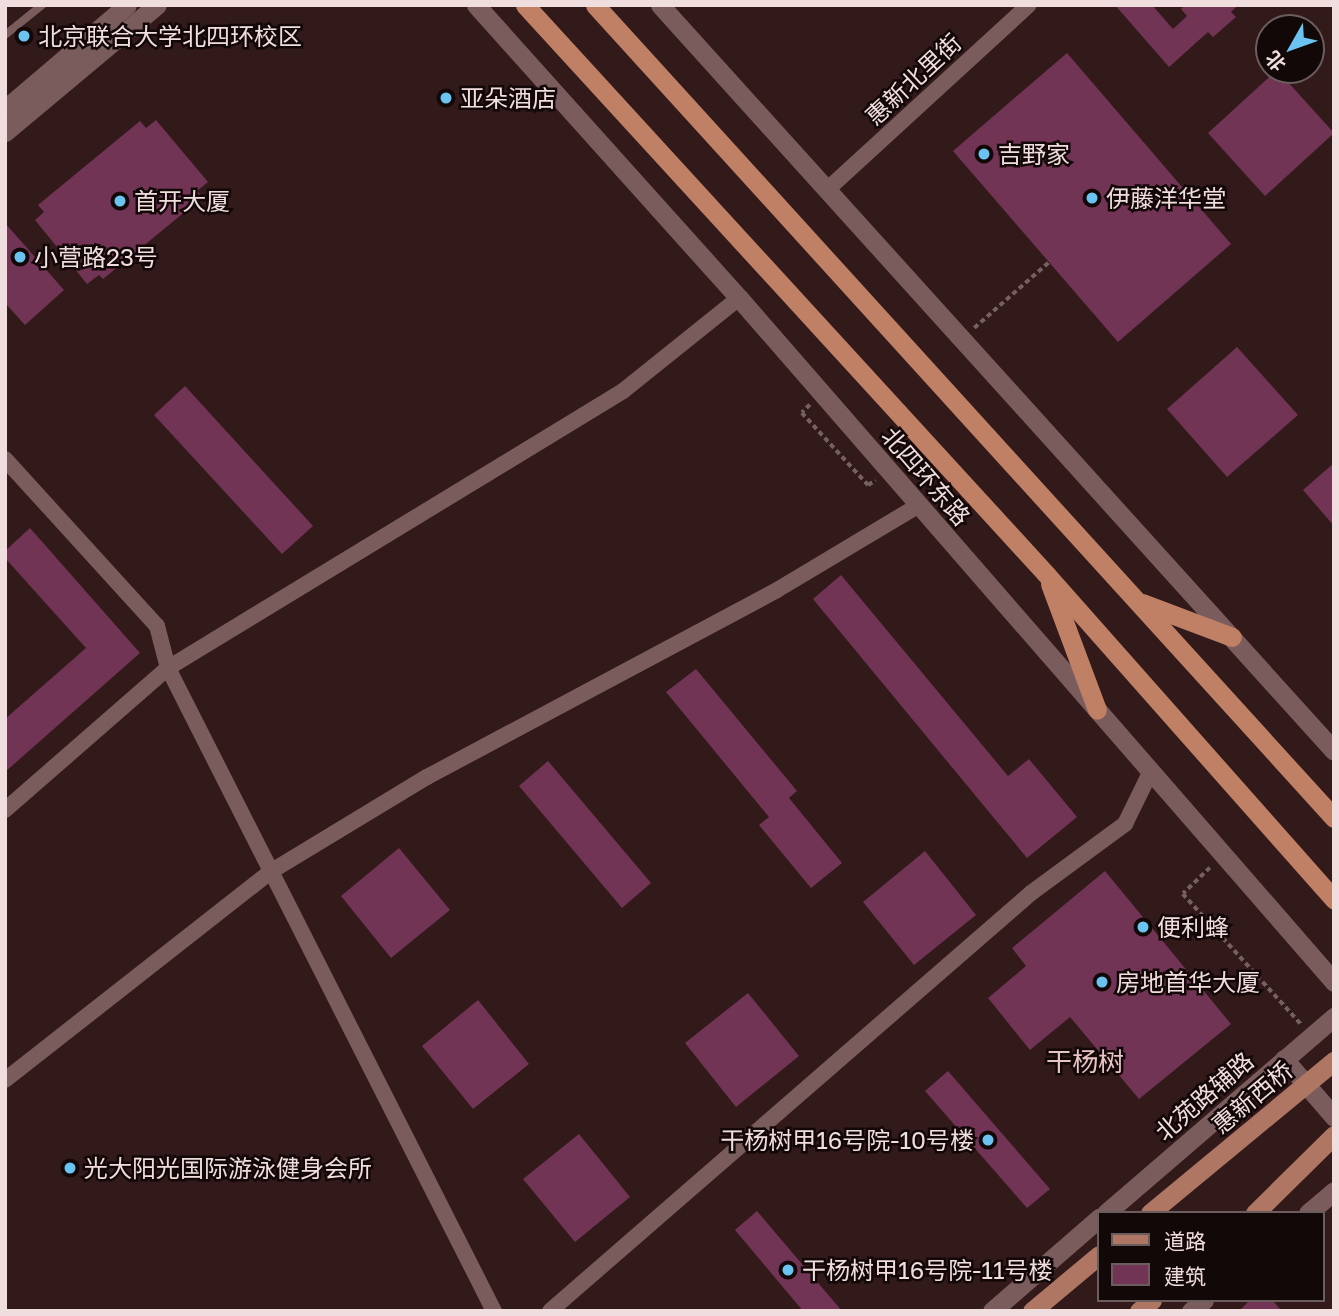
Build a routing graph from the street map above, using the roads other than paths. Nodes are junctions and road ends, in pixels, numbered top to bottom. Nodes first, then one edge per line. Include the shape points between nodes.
1 (42, 5) edge
2 (127, 5) edge
3 (157, 5) edge
4 (476, 5) edge
5 (525, 5) edge
6 (595, 5) edge
7 (660, 5) edge
8 (1029, 5) edge
9 (5, 35) edge
10 (5, 109) edge
11 (5, 132) edge
12 (828, 188) junction
13 (739, 298) junction
14 (5, 459) edge
15 (919, 505) junction
16 (1046, 574) junction
17 (1136, 601) junction
18 (1232, 638) junction
19 (168, 668) junction
20 (1097, 710) junction
21 (1334, 751) edge
22 (1151, 771) junction
23 (5, 810) edge
24 (1334, 818) edge
25 (270, 872) junction
26 (1334, 900) edge
27 (1334, 982) edge
28 (1334, 1017) edge
29 (1284, 1059) junction
30 (1334, 1061) edge
31 (5, 1080) edge
32 (1334, 1117) edge
33 (1334, 1135) edge
34 (1334, 1191) edge
35 (1108, 1211) edge
36 (1152, 1211) edge
37 (1257, 1211) edge
38 (1310, 1211) edge
39 (1098, 1220) edge
40 (1098, 1256) edge
41 (494, 1311) edge
42 (550, 1311) edge
43 (992, 1311) edge
44 (1032, 1311) edge

1 - 9 lane
2 - 10 street
3 - 11 street
4 - 13 street, 北四环东路
5 - 16 highway, 北四环东路
6 - 17 highway
7 - 12 street
8 - 12 street, 惠新北里街
12 - 18 street
13 - 15 street, 北四环东路
13 - 19 street via 624,391
14 - 19 street via 157,626
15 - 20 street, 北四环东路
15 - 25 street via 777,590 427,777
16 - 20 highway
16 - 26 highway, 北四环东路
17 - 18 highway
17 - 24 highway
18 - 21 street
19 - 23 street
19 - 25 street
20 - 22 street, 北四环东路
22 - 27 street, 北四环东路
22 - 42 street via 1125,824 1031,893
25 - 31 street
25 - 41 street
28 - 29 street, 北苑路辅路
29 - 32 street
29 - 35 street, 北苑路辅路
30 - 36 main road, 惠新西桥
33 - 37 main road
34 - 38 street
39 - 43 street
40 - 44 main road

